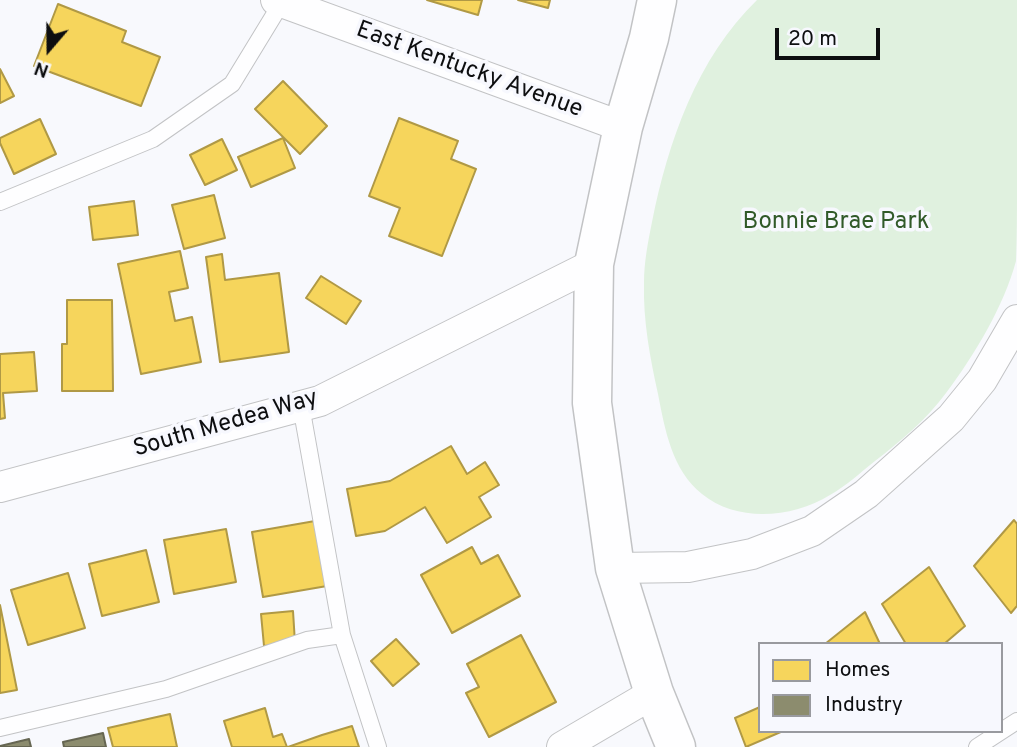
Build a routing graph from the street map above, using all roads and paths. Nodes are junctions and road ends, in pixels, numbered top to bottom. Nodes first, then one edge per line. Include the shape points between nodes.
1 (657, 0) edge
2 (279, 1) edge
3 (623, 127) junction
4 (0, 202) edge
5 (594, 264) junction
6 (1017, 320) edge
7 (301, 406) junction
8 (0, 486) edge
9 (615, 568) junction
10 (342, 635) junction
11 (654, 693) junction
12 (0, 728) edge
13 (999, 733) edge
14 (378, 747) edge
15 (562, 747) edge
16 (676, 747) edge
17 (977, 747) edge

1 - 3 street
2 - 3 street, East Kentucky Avenue
2 - 4 lane via 232,84 153,139
3 - 5 street
5 - 7 street, South Medea Way via 320,401
5 - 9 street via 592,403
6 - 9 street via 982,380 951,418 866,494 811,531 752,554 688,567
7 - 8 street, South Medea Way
7 - 10 lane
9 - 11 street
10 - 12 lane via 307,640 166,689
10 - 14 lane
11 - 15 street
11 - 16 street
13 - 17 lane

